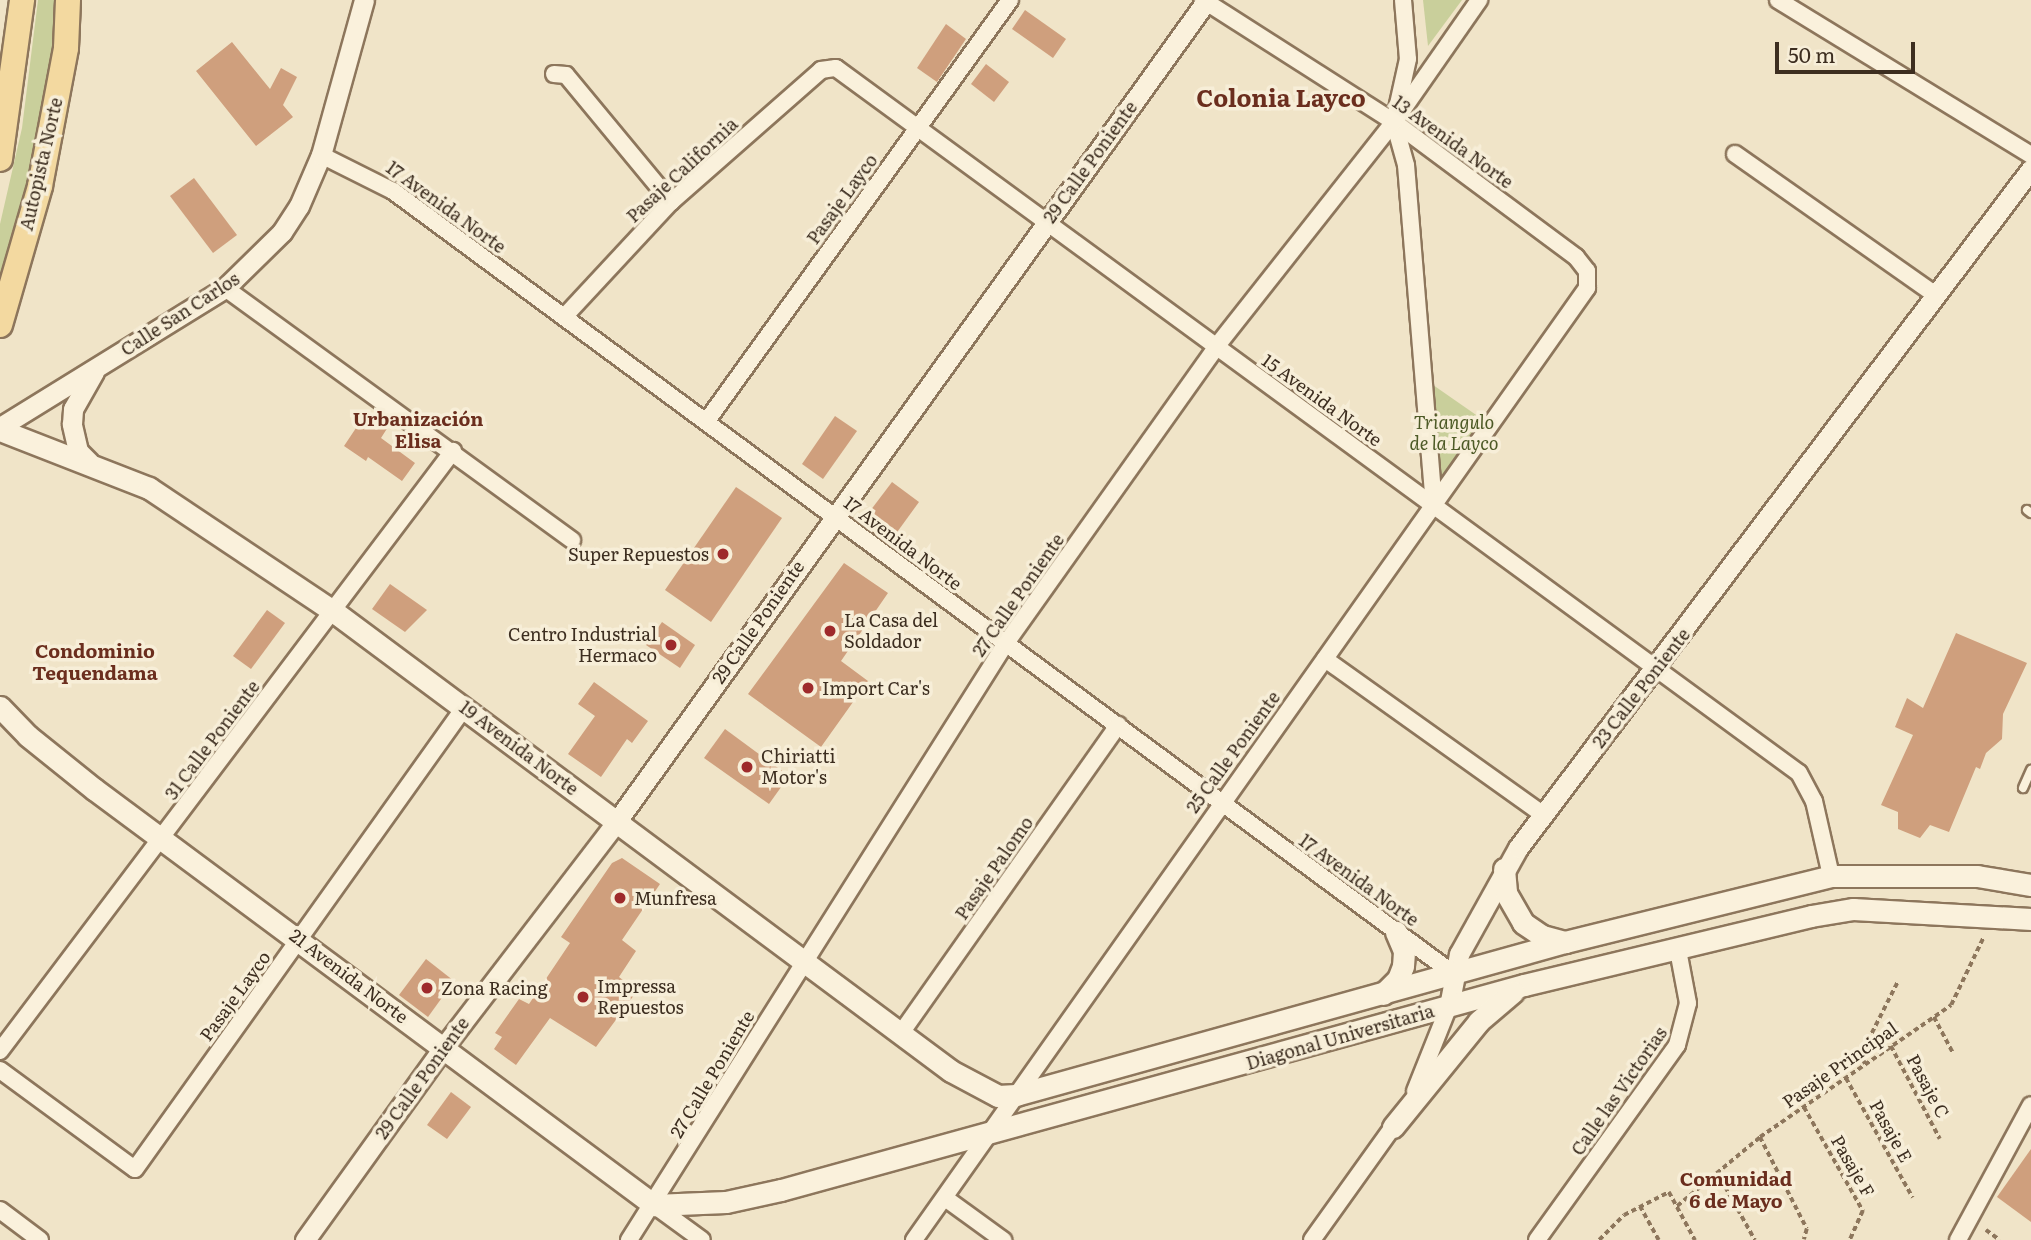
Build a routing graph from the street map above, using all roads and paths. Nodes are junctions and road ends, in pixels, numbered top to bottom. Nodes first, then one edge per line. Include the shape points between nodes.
1 (22, 0) edge
2 (68, 0) edge
3 (364, 0) edge
4 (1010, 0) edge
5 (1404, 0) edge
6 (1479, 0) edge
7 (1778, 0) edge
8 (1205, 1) edge
9 (836, 68) joint
10 (554, 74) dead end
11 (1394, 122) junction
12 (918, 126) junction
13 (1735, 154) dead end
14 (321, 155) junction
15 (2031, 155) edge
16 (0, 159) edge
17 (2031, 169) edge
18 (671, 202) junction
19 (1048, 220) junction
20 (225, 288) junction
21 (1587, 288) joint
22 (1937, 296) junction
23 (564, 317) junction
24 (0, 325) edge
25 (1216, 346) junction
26 (99, 366) junction
27 (706, 422) junction
28 (0, 428) edge
29 (453, 452) junction
30 (89, 463) junction
31 (1434, 507) junction
32 (834, 515) junction
33 (572, 540) dead end
34 (333, 611) junction
35 (1006, 643) junction
36 (1325, 659) junction
37 (1657, 668) junction
38 (0, 707) edge
39 (464, 708) junction
40 (1118, 725) junction
41 (2031, 770) edge
42 (2023, 788) dead end
43 (1221, 802) junction
44 (1542, 814) junction
45 (617, 821) junction
46 (162, 838) junction
47 (1504, 869) junction
48 (1831, 876) junction
49 (2031, 885) edge
50 (2031, 919) edge
51 (1990, 925) dead end
52 (1396, 932) junction
53 (300, 939) junction
54 (1565, 942) junction
55 (1678, 950) junction
56 (802, 961) junction
57 (1454, 975) junction
58 (1898, 981) dead end
59 (1524, 985) junction
60 (1382, 994) junction
61 (1449, 1006) junction
62 (1934, 1016) junction
63 (901, 1033) junction
64 (1891, 1046) junction
65 (443, 1048) junction
66 (0, 1051) edge
67 (1953, 1052) dead end
68 (1865, 1064) junction
69 (0, 1070) edge
70 (1846, 1077) junction
71 (1016, 1095) junction
72 (2031, 1105) edge
73 (1804, 1107) junction
74 (1393, 1127) junction
75 (990, 1135) junction
76 (1760, 1137) junction
77 (1940, 1139) dead end
78 (1717, 1172) junction
79 (945, 1198) junction
80 (1913, 1198) dead end
81 (654, 1205) junction
82 (1640, 1206) junction
83 (1676, 1206) junction
84 (0, 1210) edge
85 (1986, 1230) dead end
86 (40, 1240) edge
87 (305, 1240) edge
88 (629, 1240) edge
89 (702, 1240) edge
90 (914, 1240) edge
91 (1003, 1240) edge
92 (1312, 1240) edge
93 (1537, 1240) edge
94 (1599, 1240) edge
95 (1659, 1240) edge
96 (1695, 1240) edge
97 (1755, 1240) edge
98 (1804, 1240) edge
99 (1850, 1240) edge
100 (1958, 1240) edge
101 (2000, 1240) edge

1 - 16 main road
2 - 24 main road, Autopista Norte via 66,48 40,186
3 - 14 street, Calle San Carlos
4 - 12 street, Pasaje Layco
5 - 11 street via 1408,59
6 - 11 street, 27 Calle Poniente
7 - 15 street
8 - 11 street, 13 Avenida Norte
8 - 19 street, 29 Calle Poniente
9 - 12 street, 15 Avenida Norte
9 - 18 street, Pasaje California via 821,70
10 - 18 street via 566,75
11 - 21 street, 13 Avenida Norte via 1576,257 1587,271
11 - 25 street, 27 Calle Poniente
11 - 31 street via 1406,165
12 - 19 street, 15 Avenida Norte
12 - 27 street, Pasaje Layco
13 - 22 street
14 - 20 street, Calle San Carlos via 282,232
14 - 23 street, 17 Avenida Norte via 385,186
17 - 22 street, 23 Calle Poniente
18 - 23 street, Pasaje California
19 - 25 street, 15 Avenida Norte
19 - 32 street, 29 Calle Poniente
20 - 26 street, Calle San Carlos
20 - 29 street
21 - 31 street, 25 Calle Poniente
22 - 37 street, 23 Calle Poniente
23 - 27 street, 17 Avenida Norte
25 - 31 street, 15 Avenida Norte
25 - 35 street, 27 Calle Poniente
26 - 28 street, Calle San Carlos
26 - 30 street via 73,409 74,439
27 - 32 street, 17 Avenida Norte
28 - 30 main road, 19 Avenida Norte
29 - 33 street
29 - 34 street, 31 Calle Poniente
30 - 34 main road, 19 Avenida Norte via 149,488
31 - 36 street, 25 Calle Poniente
31 - 37 street, 15 Avenida Norte
32 - 35 street, 17 Avenida Norte
32 - 45 street, 29 Calle Poniente
34 - 39 main road, 19 Avenida Norte
34 - 46 street, 31 Calle Poniente
35 - 40 street, 17 Avenida Norte
35 - 56 street, 27 Calle Poniente
36 - 43 street, 25 Calle Poniente
36 - 44 street
37 - 44 street, 23 Calle Poniente
37 - 48 street, 15 Avenida Norte via 1799,773 1814,801
38 - 46 main road, 21 Avenida Norte via 51,757
39 - 45 main road, 19 Avenida Norte
39 - 53 street, Pasaje Layco
40 - 43 street, 17 Avenida Norte
40 - 63 street, Pasaje Palomo
41 - 42 lane
43 - 52 street, 17 Avenida Norte
43 - 71 street, 25 Calle Poniente
44 - 47 street, 23 Calle Poniente
45 - 56 main road, 19 Avenida Norte
45 - 65 street, 29 Calle Poniente
46 - 53 main road, 21 Avenida Norte
46 - 66 street, 31 Calle Poniente
47 - 54 main road via 1506,892 1523,923 1542,936
47 - 57 street, 23 Calle Poniente via 1467,936
48 - 49 main road, Diagonal Universitaria via 1977,876
48 - 54 main road, Diagonal Universitaria
50 - 55 main road, Diagonal Universitaria via 1853,909
51 - 62 path, Pasaje Principal via 1951,1005
52 - 57 street, 17 Avenida Norte
52 - 60 main road via 1404,951 1403,966 1398,979
53 - 65 main road, 21 Avenida Norte
53 - 69 street, Pasaje Layco via 135,1169
54 - 57 main road, Diagonal Universitaria
55 - 59 main road, Diagonal Universitaria
55 - 93 street, Calle las Victorias via 1688,1003 1677,1045
56 - 63 main road, 19 Avenida Norte
56 - 81 street, 27 Calle Poniente
57 - 60 main road, Diagonal Universitaria
57 - 61 street, 23 Calle Poniente
58 - 68 path via 1860,1056
59 - 61 main road, Diagonal Universitaria
59 - 74 main road via 1479,1021
60 - 71 main road, Diagonal Universitaria
61 - 74 street, 23 Calle Poniente via 1420,1082
61 - 75 main road, Diagonal Universitaria
62 - 64 path, Pasaje Principal
62 - 67 path
63 - 71 main road, 19 Avenida Norte via 981,1090
64 - 68 path, Pasaje Principal
64 - 77 path, Pasaje C
65 - 81 main road, 21 Avenida Norte
65 - 87 street, 29 Calle Poniente
68 - 70 path, Pasaje Principal
70 - 73 path, Pasaje Principal
70 - 80 path, Pasaje E
71 - 75 street, 25 Calle Poniente
72 - 100 street
73 - 76 path, Pasaje Principal
73 - 99 path, Pasaje F via 1863,1210
74 - 92 street, 23 Calle Poniente
75 - 79 street, 25 Calle Poniente
75 - 81 main road, Diagonal Universitaria via 726,1202
76 - 78 path, Pasaje Principal
76 - 98 path via 1807,1229
78 - 83 path, Pasaje Principal
78 - 97 path
79 - 90 street, 25 Calle Poniente
79 - 91 street
81 - 88 street, 27 Calle Poniente
81 - 89 street, 21 Avenida Norte
82 - 83 path via 1669,1192
82 - 94 path
82 - 95 path
83 - 96 path
84 - 86 street
85 - 101 path

